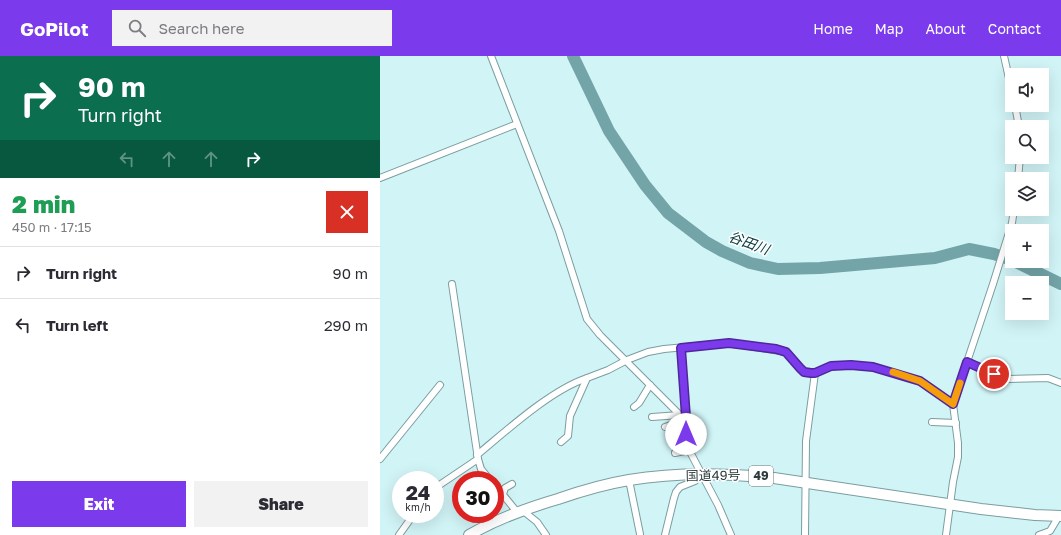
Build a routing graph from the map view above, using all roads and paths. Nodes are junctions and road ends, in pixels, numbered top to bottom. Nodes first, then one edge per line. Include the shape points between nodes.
1 (491, 56) edge
2 (1004, 56) edge
3 (1007, 68) edge
4 (517, 124) junction
5 (380, 178) edge
6 (1012, 216) edge
7 (452, 284) dead end
8 (681, 348) junction
9 (627, 360) junction
10 (967, 362) junction
11 (815, 373) junction
12 (587, 378) junction
13 (1061, 383) edge
14 (440, 385) dead end
15 (650, 385) junction
16 (953, 404) junction
17 (634, 407) dead end
18 (652, 417) dead end
19 (681, 418) junction
20 (932, 422) dead end
21 (956, 423) junction
22 (665, 427) dead end
23 (684, 428) junction
24 (561, 442) dead end
25 (690, 450) junction
26 (675, 453) dead end
27 (478, 457) junction
28 (380, 460) edge
29 (483, 471) edge
30 (701, 474) junction
31 (629, 480) junction
32 (444, 482) edge
33 (806, 482) junction
34 (512, 484) dead end
35 (504, 490) edge
36 (504, 496) edge
37 (950, 503) junction
38 (520, 511) junction
39 (1060, 516) edge
40 (408, 523) edge
41 (640, 534) edge
42 (399, 535) edge
43 (468, 535) edge
44 (546, 535) edge
45 (665, 535) edge
46 (731, 535) edge
47 (805, 535) edge
48 (946, 535) edge
49 (1039, 535) edge

1 - 4 street
2 - 3 street
4 - 5 street
4 - 9 street via 559,231 587,319
6 - 10 street
7 - 27 street
8 - 9 street via 648,352
8 - 11 street via 729,343 776,349 786,352 802,370
8 - 23 street via 686,417
9 - 12 street
9 - 15 street
10 - 13 street via 1007,379 1048,378
10 - 16 street
11 - 16 street via 831,366 873,367 920,381
11 - 33 street via 807,429
12 - 24 street via 570,416 568,436
12 - 27 street via 574,382 537,406
14 - 28 street
15 - 17 street
15 - 19 street
16 - 21 street
18 - 19 street
19 - 22 street
19 - 23 street
20 - 21 street
21 - 37 street via 958,457
23 - 25 street
25 - 26 street
25 - 30 street
27 - 29 street
27 - 32 street
30 - 31 highway, 国道49号 / 49
30 - 33 highway, 国道49号 / 49 via 744,474
30 - 45 street via 695,481 680,487 676,492
30 - 46 street
31 - 38 highway, 国道49号 / 49
31 - 41 street
33 - 37 highway, 国道49号 / 49
33 - 47 street
34 - 35 street
36 - 38 street
37 - 39 highway, 国道49号 / 49 via 1005,512
37 - 48 street
38 - 43 highway, 国道49号 / 49
38 - 44 street via 537,522
39 - 49 street via 1050,531
40 - 42 street

